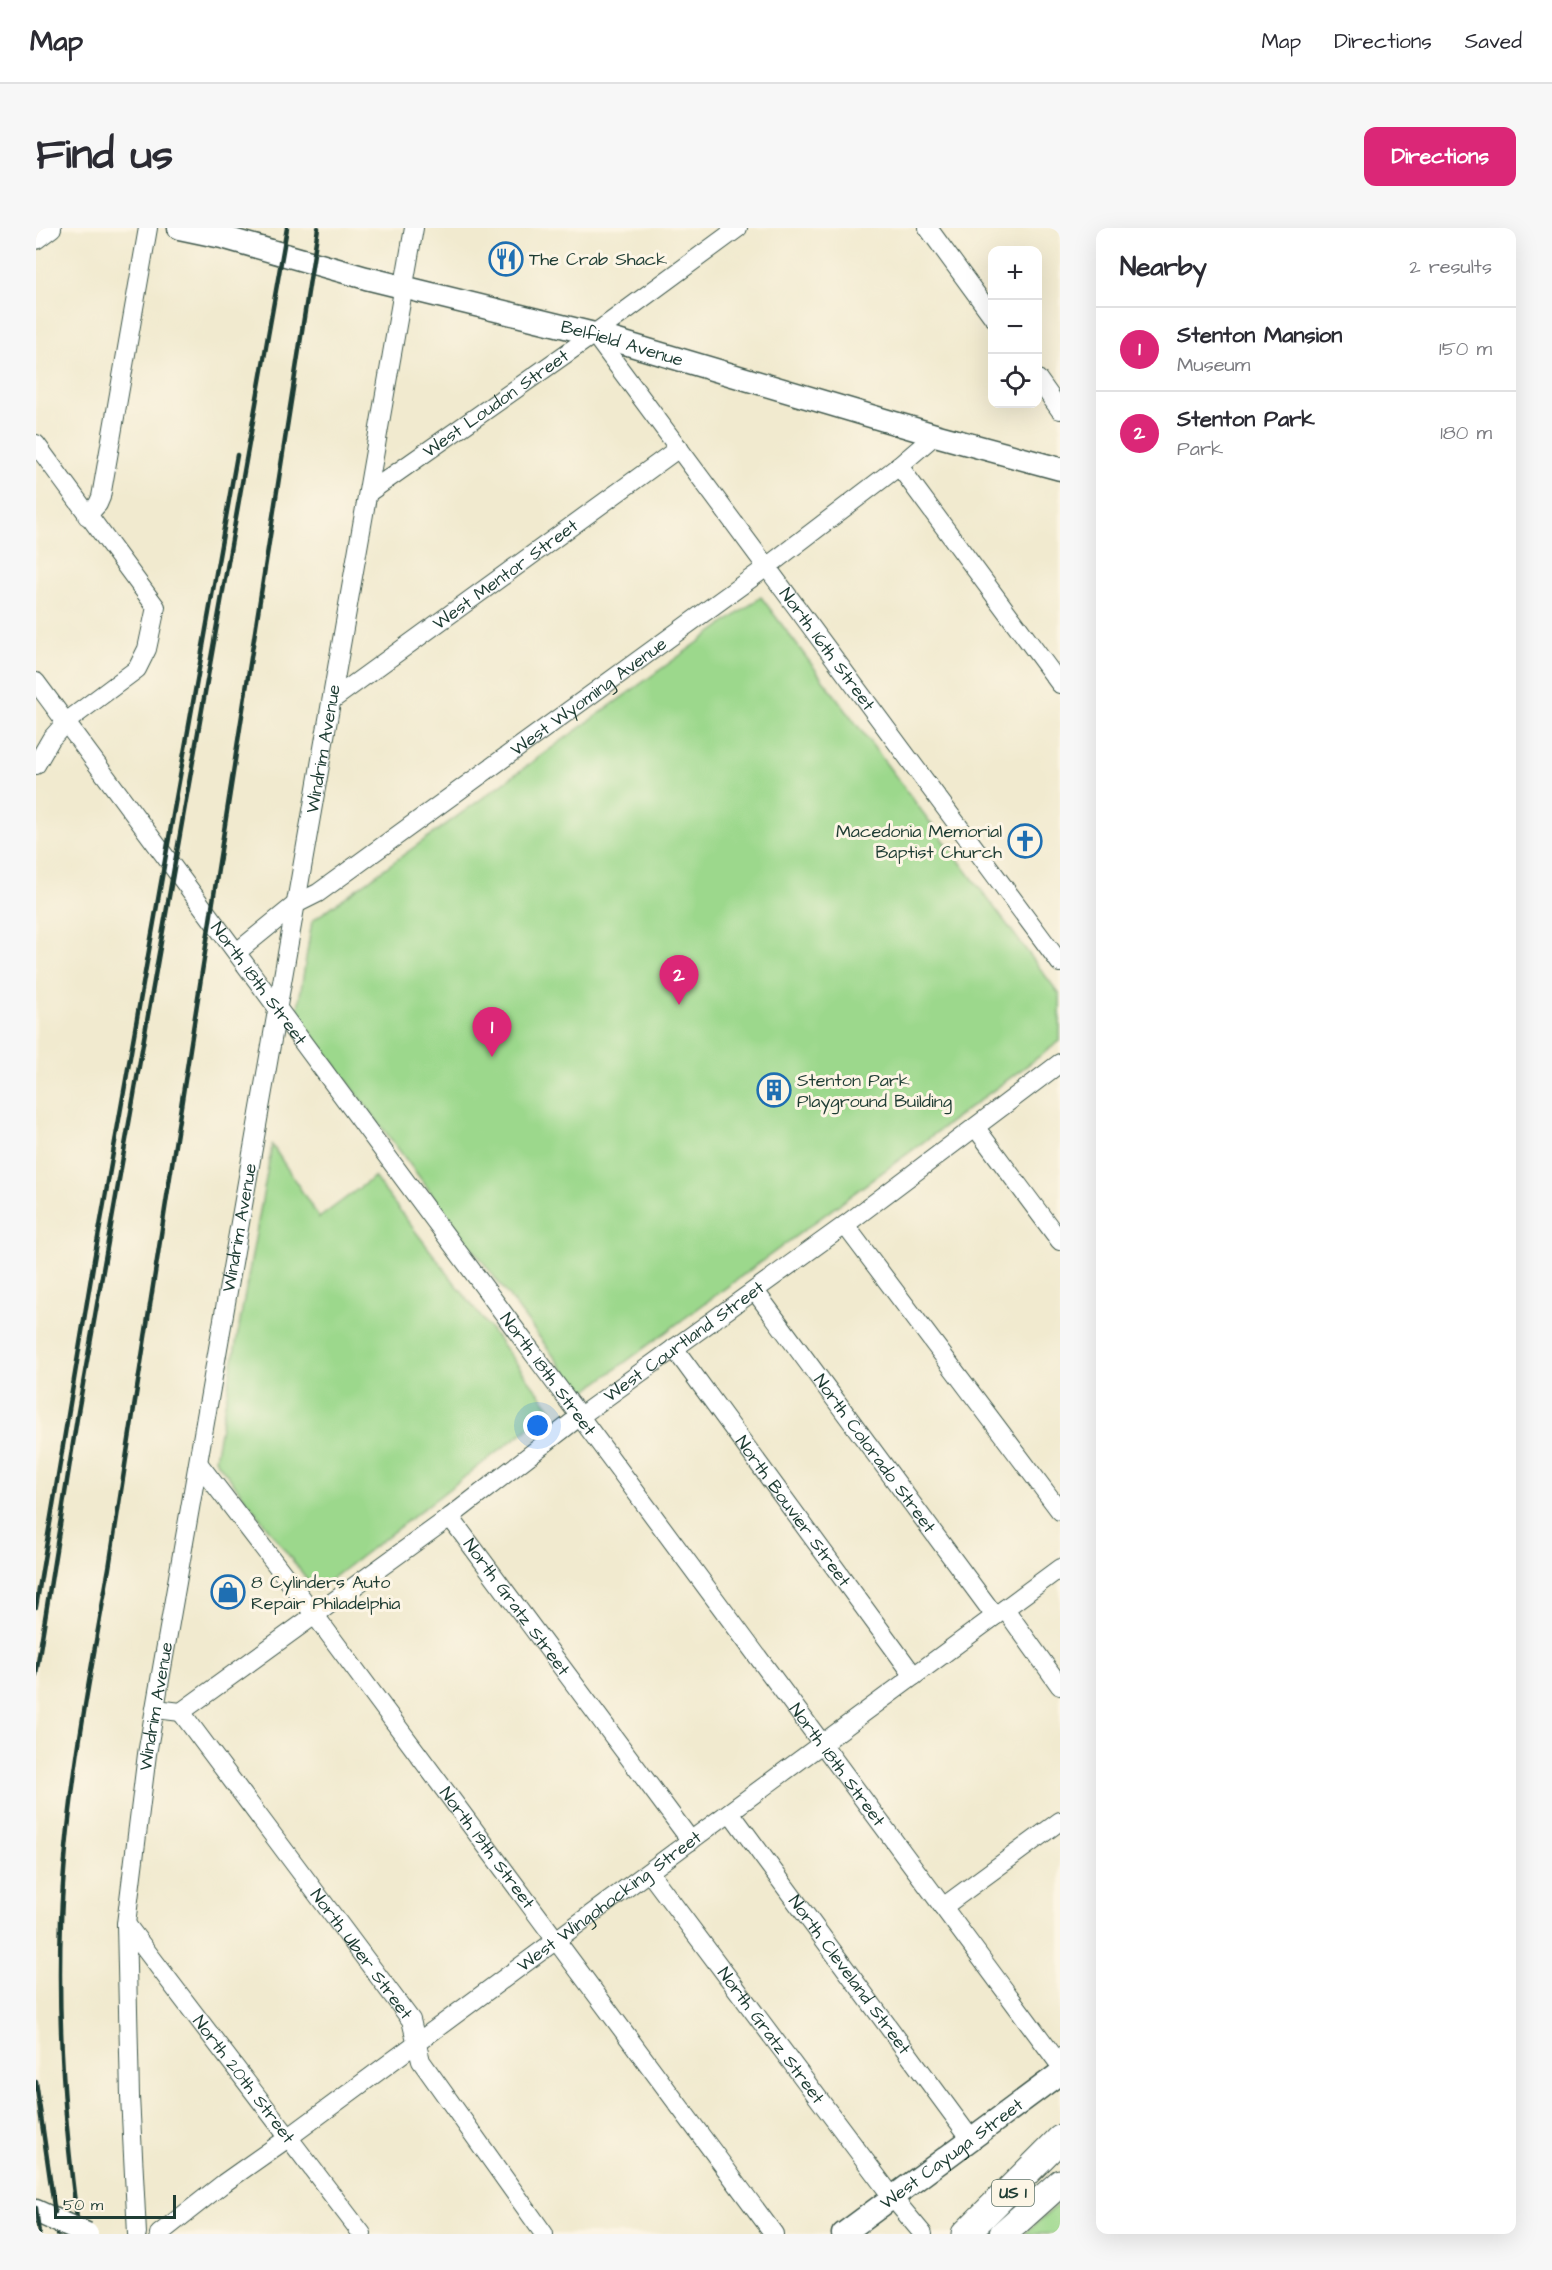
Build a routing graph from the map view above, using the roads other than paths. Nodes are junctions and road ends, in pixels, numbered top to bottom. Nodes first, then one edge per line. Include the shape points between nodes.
1 (52, 228) edge
2 (148, 228) edge
3 (179, 228) edge
4 (414, 228) edge
5 (928, 228) edge
6 (731, 230) edge
7 (36, 240) edge
8 (404, 287) junction
9 (988, 310) edge
10 (594, 334) junction
11 (1042, 385) edge
12 (1060, 410) edge
13 (935, 435) junction
14 (36, 444) edge
15 (679, 448) junction
16 (899, 466) junction
17 (1060, 469) edge
18 (368, 493) junction
19 (87, 516) junction
20 (768, 566) junction
21 (36, 682) edge
22 (1060, 684) edge
23 (332, 700) junction
24 (66, 722) junction
25 (36, 765) edge
26 (296, 904) junction
27 (237, 952) junction
28 (1060, 963) edge
29 (278, 1008) junction
30 (1060, 1063) edge
31 (976, 1128) junction
32 (845, 1225) junction
33 (1060, 1241) edge
34 (755, 1291) junction
35 (674, 1348) junction
36 (579, 1417) junction
37 (199, 1464) junction
38 (1060, 1511) edge
39 (450, 1517) junction
40 (1060, 1569) edge
41 (1000, 1613) junction
42 (314, 1614) junction
43 (914, 1676) junction
44 (1060, 1686) edge
45 (156, 1709) junction
46 (181, 1712) junction
47 (823, 1743) junction
48 (730, 1812) junction
49 (1060, 1821) edge
50 (691, 1841) junction
51 (649, 1872) junction
52 (943, 1907) junction
53 (126, 1924) junction
54 (557, 1940) junction
55 (416, 2042) junction
56 (1060, 2065) edge
57 (1060, 2073) edge
58 (288, 2138) junction
59 (971, 2139) junction
60 (1060, 2139) edge
61 (1060, 2152) edge
62 (1060, 2183) edge
63 (893, 2198) junction
64 (36, 2211) edge
65 (87, 2234) edge
66 (137, 2234) edge
67 (159, 2234) edge
68 (362, 2234) edge
69 (544, 2234) edge
70 (774, 2234) edge
71 (843, 2234) edge
72 (923, 2234) edge
73 (965, 2234) edge
74 (1003, 2234) edge

1 - 7 street
2 - 19 street via 101,497
3 - 8 main road, Belfield Avenue
4 - 8 street, Windrim Avenue
5 - 9 street
6 - 10 street, West Loudon Street
8 - 10 main road, Belfield Avenue
8 - 18 street, Windrim Avenue
10 - 13 main road, Belfield Avenue
10 - 15 street, North 16th Street
10 - 18 street, West Loudon Street
11 - 12 street
13 - 16 street, West Wyoming Avenue
13 - 17 main road, Belfield Avenue
14 - 19 street
15 - 20 street, North 16th Street
15 - 23 street, West Mentor Street
16 - 20 street, West Wyoming Avenue
16 - 22 street
18 - 23 street, Windrim Avenue
19 - 24 street via 156,607 147,649 137,669
20 - 26 street, West Wyoming Avenue via 328,886
20 - 28 street, North 16th Street
21 - 24 street, North 18th Street
23 - 26 street, Windrim Avenue
24 - 25 street
24 - 27 street, North 18th Street
26 - 27 street, West Wyoming Avenue
26 - 29 street, Windrim Avenue
27 - 29 street, North 18th Street
29 - 36 street, North 18th Street
29 - 37 street, Windrim Avenue
30 - 31 street, West Courtland Street
31 - 32 street, West Courtland Street
31 - 33 street
32 - 34 street, West Courtland Street
32 - 38 street
34 - 35 street, West Courtland Street
34 - 41 street, North Colorado Street
35 - 36 street, West Courtland Street
35 - 43 street, North Bouvier Street
36 - 39 street, West Courtland Street
36 - 47 street, North 18th Street
37 - 42 street, North 19th Street
37 - 45 street, Windrim Avenue
39 - 42 street, West Courtland Street
39 - 50 street, North Gratz Street
40 - 41 street, West Wingohocking Street
41 - 43 street, West Wingohocking Street
41 - 44 street, North Colorado Street
42 - 46 street, West Courtland Street
42 - 54 street, North 19th Street
43 - 47 street, West Wingohocking Street
45 - 46 street
45 - 53 street, Windrim Avenue
46 - 55 street, North Uber Street via 411,2020
47 - 48 street, West Wingohocking Street
47 - 52 street, North 18th Street
48 - 50 street, West Wingohocking Street
48 - 59 street, North Cleveland Street
49 - 52 street
50 - 51 street, West Wingohocking Street
51 - 54 street, West Wingohocking Street
51 - 63 street, North Gratz Street
52 - 56 street, North 18th Street
53 - 58 street, North 20th Street
53 - 66 street, Windrim Avenue
54 - 55 street, West Wingohocking Street
54 - 70 street, North 19th Street
55 - 58 street, West Wingohocking Street
55 - 69 street, North Uber Street via 421,2061
57 - 59 main road, West Cayuga Street
58 - 67 street, West Wingohocking Street
58 - 68 street, North 20th Street
59 - 63 main road, West Cayuga Street
60 - 73 highway
61 - 73 highway, US 1
62 - 74 highway, US 1
63 - 71 main road, West Cayuga Street
63 - 72 street, North Gratz Street
64 - 65 main road, bridge

